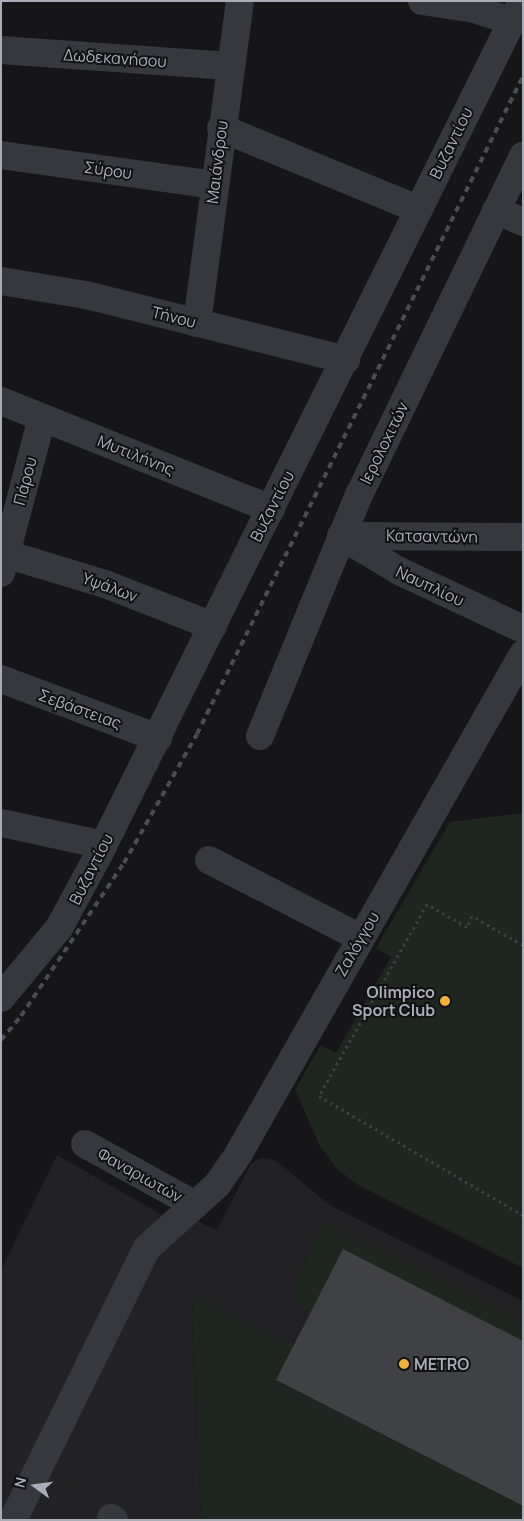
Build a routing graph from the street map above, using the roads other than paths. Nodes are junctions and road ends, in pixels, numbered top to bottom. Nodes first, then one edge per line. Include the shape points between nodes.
1 (240, 1) edge
2 (422, 1) edge
3 (517, 11) edge
4 (1, 50) edge
5 (230, 66) junction
6 (222, 128) junction
7 (1, 155) edge
8 (523, 156) edge
9 (214, 185) junction
10 (418, 209) junction
11 (496, 210) junction
12 (523, 222) edge
13 (1, 281) edge
14 (197, 323) junction
15 (346, 360) junction
16 (1, 401) edge
17 (42, 418) junction
18 (271, 509) junction
19 (341, 536) junction
20 (523, 537) edge
21 (4, 563) edge
22 (213, 626) junction
23 (523, 629) edge
24 (523, 654) edge
25 (1, 679) edge
26 (260, 736) dead end
27 (158, 738) junction
28 (1, 822) edge
29 (104, 845) junction
30 (209, 860) dead end
31 (361, 938) junction
32 (1, 998) edge
33 (84, 1144) dead end
34 (185, 1213) junction
35 (12, 1520) edge

1 - 5 street, Μαιάνδρου
2 - 3 street via 474,10
3 - 10 street, Βυζαντίου
4 - 5 street, Δωδεκανήσου
5 - 6 street, Μαιάνδρου
6 - 9 street, Μαιάνδρου
6 - 10 street
7 - 9 street, Σύρου
8 - 11 street, Ιερολοχιτών
9 - 14 street, Μαιάνδρου
10 - 15 street, Βυζαντίου
11 - 12 street
11 - 19 street, Ιερολοχιτών
13 - 14 street, Τήνου via 86,295
14 - 15 street, Τήνου
15 - 18 street, Βυζαντίου
16 - 17 street, Μυτιλήνης
17 - 18 street, Μυτιλήνης
17 - 21 street, Πάρου
18 - 22 street, Βυζαντίου
19 - 20 street, Κατσαντώνη
19 - 23 street, Ναυπλίου via 399,572
19 - 26 street, Ιερολοχιτών
21 - 22 street, Υψάλων via 105,584
22 - 27 street, Βυζαντίου
24 - 31 street, Ζαλόγγου
25 - 27 street, Σεβάστειας
27 - 29 street, Βυζαντίου
28 - 29 street
29 - 32 street, Βυζαντίου via 59,928
30 - 31 street
31 - 34 street, Ζαλόγγου via 239,1153 217,1185
33 - 34 street, Φαναριωτών
34 - 35 street, Ζαλόγγου via 147,1248

